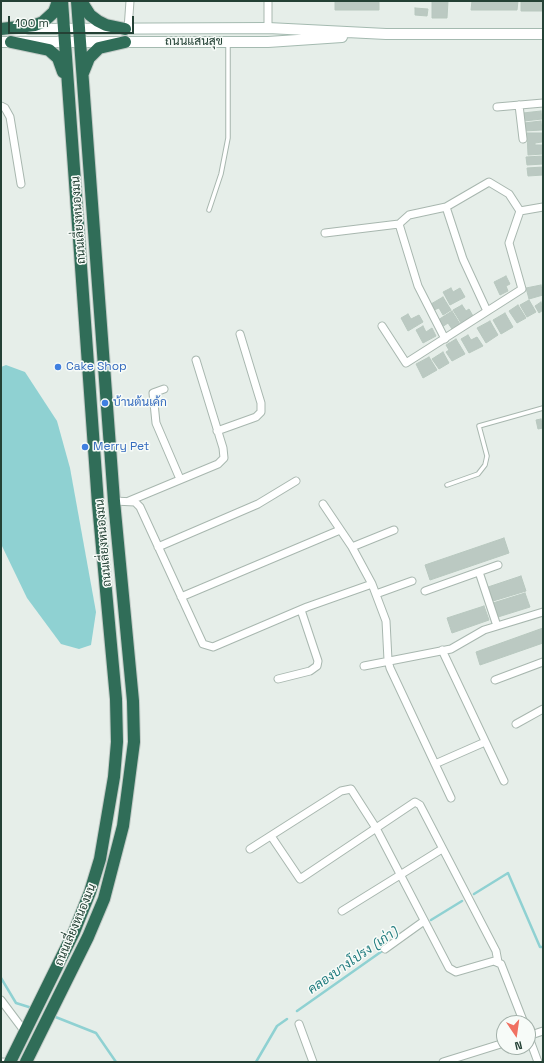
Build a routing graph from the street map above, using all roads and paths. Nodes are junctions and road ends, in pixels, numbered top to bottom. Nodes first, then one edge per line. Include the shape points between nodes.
1 (58, 1) edge
2 (62, 1) edge
3 (77, 1) edge
4 (81, 1) edge
5 (130, 1) edge
6 (268, 1) edge
7 (268, 28) junction
8 (1, 29) edge
9 (63, 29) junction
10 (78, 29) junction
11 (127, 29) junction
12 (386, 34) junction
13 (543, 34) edge
14 (6, 42) edge
15 (64, 42) junction
16 (79, 42) junction
17 (125, 42) junction
18 (228, 42) junction
19 (82, 78) junction
20 (68, 89) junction
21 (543, 103) edge
22 (519, 105) junction
23 (1, 106) edge
24 (497, 106) dead end
25 (523, 139) dead end
26 (22, 184) dead end
27 (446, 207) junction
28 (543, 207) edge
29 (209, 210) dead end
30 (520, 211) junction
31 (399, 224) junction
32 (325, 233) dead end
33 (488, 311) junction
34 (382, 326) dead end
35 (240, 334) dead end
36 (445, 339) junction
37 (196, 360) dead end
38 (164, 389) dead end
39 (543, 408) edge
40 (217, 431) junction
41 (180, 479) junction
42 (296, 481) dead end
43 (447, 485) dead end
44 (114, 501) junction
45 (127, 502) junction
46 (323, 504) dead end
47 (340, 530) junction
48 (394, 530) dead end
49 (158, 547) junction
50 (352, 547) junction
51 (498, 565) dead end
52 (479, 572) junction
53 (412, 581) dead end
54 (372, 584) junction
55 (425, 591) dead end
56 (376, 594) junction
57 (181, 596) junction
58 (301, 610) junction
59 (543, 612) edge
60 (497, 626) junction
61 (442, 650) junction
62 (388, 660) junction
63 (543, 662) edge
64 (364, 666) dead end
65 (278, 679) dead end
66 (496, 680) dead end
67 (543, 709) edge
68 (516, 724) dead end
69 (485, 742) junction
70 (435, 764) junction
71 (504, 781) dead end
72 (451, 798) dead end
73 (376, 828) junction
74 (271, 836) junction
75 (250, 849) dead end
76 (442, 849) junction
77 (400, 876) junction
78 (342, 911) dead end
79 (424, 921) junction
80 (385, 949) dead end
81 (498, 962) junction
82 (1, 1000) edge
83 (521, 1015) edge
84 (298, 1024) dead end
85 (27, 1027) junction
86 (496, 1045) edge
87 (10, 1062) edge
88 (26, 1062) edge
89 (313, 1062) edge
90 (443, 1062) edge

1 - 8 highway via 54,12 44,22
2 - 9 highway, ถนนเลี่ยงหนองมน
3 - 10 highway, ถนนเลี่ยงหนองมน
4 - 11 highway via 90,15 98,21
5 - 11 street
6 - 7 street
7 - 11 main road, ถนนแสนสุข
7 - 12 main road, ถนนแสนสุข
8 - 9 main road, ถนนแสนสุข
9 - 10 main road, ถนนแสนสุข
9 - 15 highway, ถนนเลี่ยงหนองมน
10 - 11 main road, ถนนแสนสุข
10 - 16 highway, ถนนเลี่ยงหนองมน
12 - 13 main road, ถนนแสนสุข
12 - 18 main road, ถนนแสนสุข via 268,42
14 - 15 main road, ถนนแสนสุข
14 - 20 highway via 43,48 54,54 61,64
15 - 16 main road, ถนนแสนสุข
15 - 20 highway, ถนนเลี่ยงหนองมน
16 - 17 main road, ถนนแสนสุข
16 - 19 highway, ถนนเลี่ยงหนองมน
17 - 18 main road, ถนนแสนสุข
17 - 19 highway via 106,45 93,53 86,63
18 - 29 lane via 228,138 221,174
19 - 44 highway, ถนนเลี่ยงหนองมน
20 - 85 highway, ถนนเลี่ยงหนองมน via 98,504 116,699 117,742 114,777 100,859 90,892 74,932
21 - 22 street
22 - 24 street
22 - 25 street
23 - 26 street via 10,117
27 - 30 street via 489,182 509,194
27 - 31 street via 409,215
27 - 33 street via 463,259
28 - 30 street
30 - 33 street via 509,244 522,289
31 - 32 street
31 - 36 street via 418,286
33 - 36 street
34 - 36 street via 406,363
35 - 40 street via 261,403 261,412
37 - 40 street
38 - 41 street via 153,393 156,423
39 - 43 lane via 479,426 487,456 485,465 478,474
40 - 41 street via 224,454 222,461
41 - 45 street
42 - 49 street via 258,504
44 - 45 street
44 - 88 highway, ถนนเลี่ยงหนองมน via 133,701 134,742 123,826 101,906
45 - 49 street via 134,502 140,507
46 - 47 street
47 - 50 street
47 - 57 street
48 - 50 street
49 - 57 street
50 - 54 street
51 - 52 street
52 - 55 street
52 - 60 street
53 - 56 street
54 - 56 street
54 - 58 street
56 - 62 street via 386,621
57 - 58 street via 203,644 213,647
58 - 65 street via 318,661 317,666 310,671
59 - 60 street
60 - 61 street
61 - 62 street
61 - 69 street
62 - 64 street
62 - 70 street
63 - 66 street
67 - 68 street
69 - 70 street
69 - 71 street
70 - 72 street
73 - 74 street via 353,790 347,789
73 - 74 street via 300,879
73 - 76 street via 415,802 420,805
73 - 77 street
74 - 75 street
76 - 77 street
76 - 81 street via 496,951
77 - 78 street
77 - 79 street
79 - 80 street
79 - 81 street via 452,971
81 - 83 street via 503,968
82 - 85 street
84 - 89 street
85 - 87 highway, ถนนเลี่ยงหนองมน
86 - 90 street

